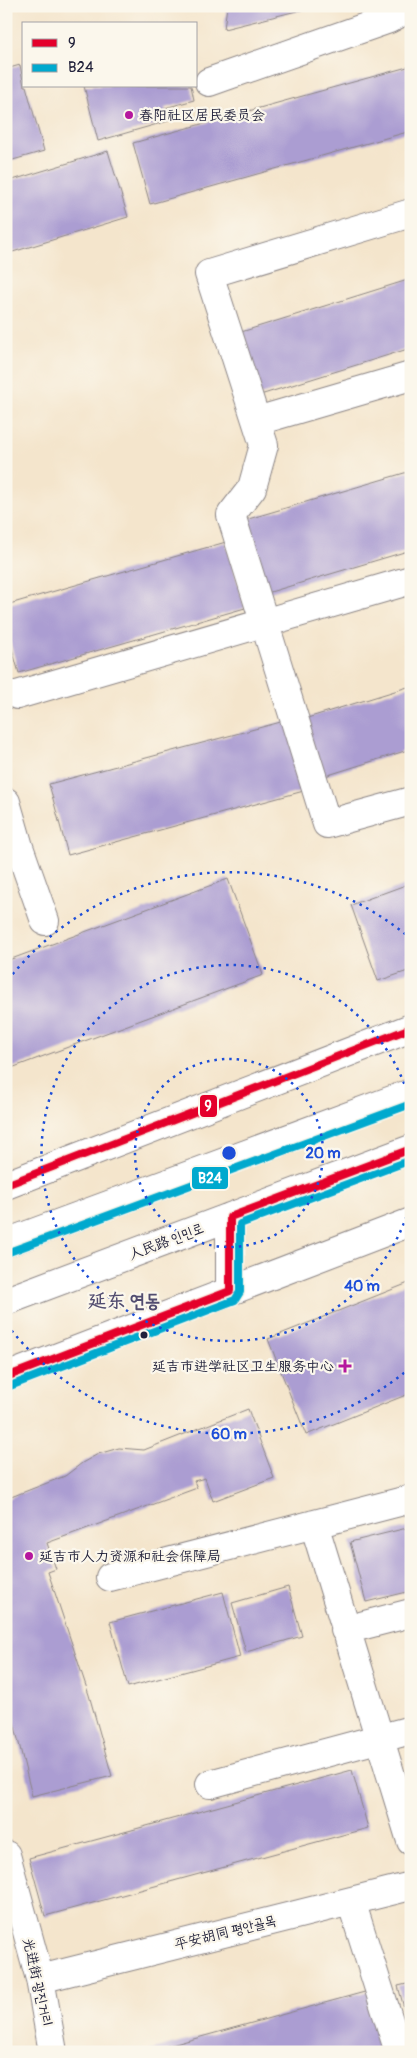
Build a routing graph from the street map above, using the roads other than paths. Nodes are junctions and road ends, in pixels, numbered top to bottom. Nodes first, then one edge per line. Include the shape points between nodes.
1 (411, 7) edge
2 (209, 82) dead end
3 (411, 212) edge
4 (411, 376) edge
5 (257, 421) junction
6 (411, 580) edge
7 (264, 622) junction
8 (17, 695) dead end
9 (411, 801) edge
10 (6, 802) edge
11 (13, 849) edge
12 (45, 921) dead end
13 (411, 1028) edge
14 (411, 1092) edge
15 (411, 1149) edge
16 (6, 1185) edge
17 (230, 1217) junction
18 (411, 1222) edge
19 (6, 1243) edge
20 (230, 1291) junction
21 (6, 1301) edge
22 (6, 1377) edge
23 (411, 1499) edge
24 (314, 1524) junction
25 (110, 1577) dead end
26 (411, 1613) edge
27 (345, 1630) junction
28 (411, 1730) edge
29 (379, 1739) junction
30 (210, 1784) dead end
31 (411, 1841) edge
32 (6, 1855) edge
33 (411, 1886) edge
34 (351, 1901) junction
35 (40, 1979) junction
36 (53, 2052) edge
37 (399, 2052) edge

1 - 2 street via 389,19
3 - 5 street via 209,274
4 - 5 street
5 - 7 street via 264,445 252,488 231,515
6 - 7 street
7 - 8 street
7 - 9 street via 327,824
10 - 11 street
11 - 12 street
13 - 16 street
14 - 19 street
15 - 17 street, 人民路 인민로
17 - 20 street
17 - 21 street, 人民路 인민로
18 - 20 street
20 - 22 street
23 - 24 street
24 - 25 street
24 - 27 street
26 - 27 street
27 - 29 street
28 - 29 street
29 - 30 street
29 - 31 street
32 - 35 street, 光进街 광진거리
33 - 34 street, 平安胡同 평안골목
34 - 35 street, 平安胡同 평안골목
34 - 37 street
35 - 36 street, 光进街 광진거리

